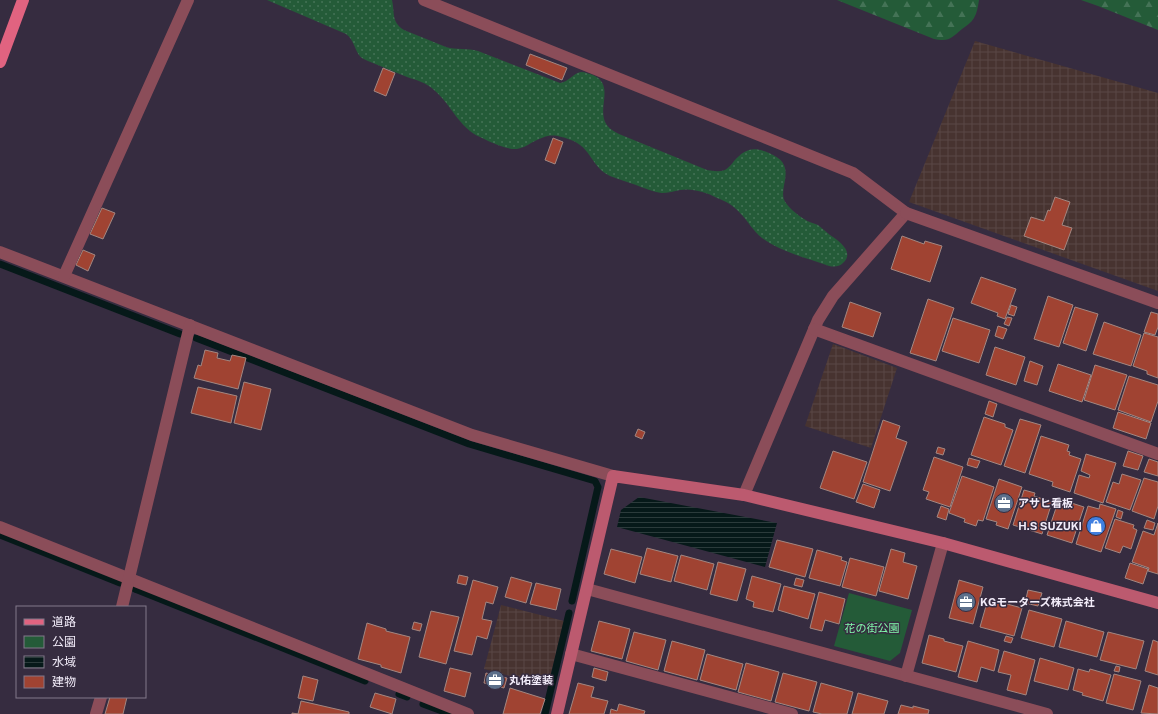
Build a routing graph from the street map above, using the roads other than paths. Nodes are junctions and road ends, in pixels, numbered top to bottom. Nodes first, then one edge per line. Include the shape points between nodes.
1 (23, 0) edge
2 (188, 0) edge
3 (424, 0) edge
4 (0, 62) edge
5 (906, 213) junction
6 (0, 252) edge
7 (64, 276) junction
8 (1158, 303) edge
9 (190, 325) junction
10 (814, 329) junction
11 (1158, 454) edge
12 (613, 476) junction
13 (744, 495) junction
14 (0, 527) edge
15 (942, 543) junction
16 (129, 579) junction
17 (587, 589) junction
18 (1158, 603) edge
19 (122, 606) edge
20 (571, 654) junction
21 (906, 676) junction
22 (100, 698) edge
23 (96, 714) edge
24 (468, 714) edge
25 (557, 714) edge
26 (792, 714) edge
27 (1047, 714) edge

1 - 4 main road
2 - 7 street
3 - 5 street via 853,173
5 - 8 street
5 - 10 street via 833,296
6 - 7 street
7 - 9 street
9 - 12 street via 472,435
9 - 16 street
10 - 11 street
10 - 13 street
12 - 13 street
12 - 17 street
13 - 15 street
14 - 16 street
15 - 18 street
15 - 21 street
16 - 19 street
16 - 24 street
17 - 20 street
17 - 21 street
20 - 25 street
20 - 26 street
21 - 27 street
22 - 23 street

